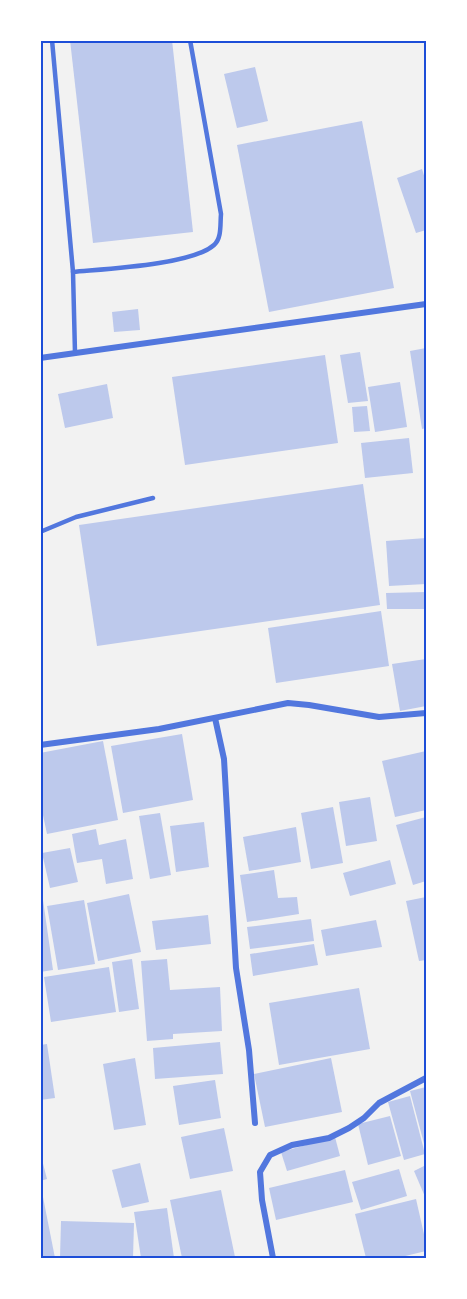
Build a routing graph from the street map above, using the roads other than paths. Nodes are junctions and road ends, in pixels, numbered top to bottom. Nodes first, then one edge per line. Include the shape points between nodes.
1 (52, 40) edge
2 (190, 40) edge
3 (73, 272) junction
4 (426, 304) edge
5 (75, 353) junction
6 (40, 358) edge
7 (153, 498) dead end
8 (40, 532) edge
9 (426, 713) edge
10 (215, 718) junction
11 (40, 745) edge
12 (426, 1078) edge
13 (255, 1123) dead end
14 (273, 1258) edge

1 - 3 lane
2 - 3 lane via 221,214 215,244 180,260
3 - 5 lane
4 - 5 street
5 - 6 street
7 - 8 lane via 76,518
9 - 10 street via 380,717 288,704
10 - 11 street
10 - 13 street via 224,759 236,968
12 - 14 street via 378,1103 364,1118 329,1138 292,1145 270,1155 260,1172

